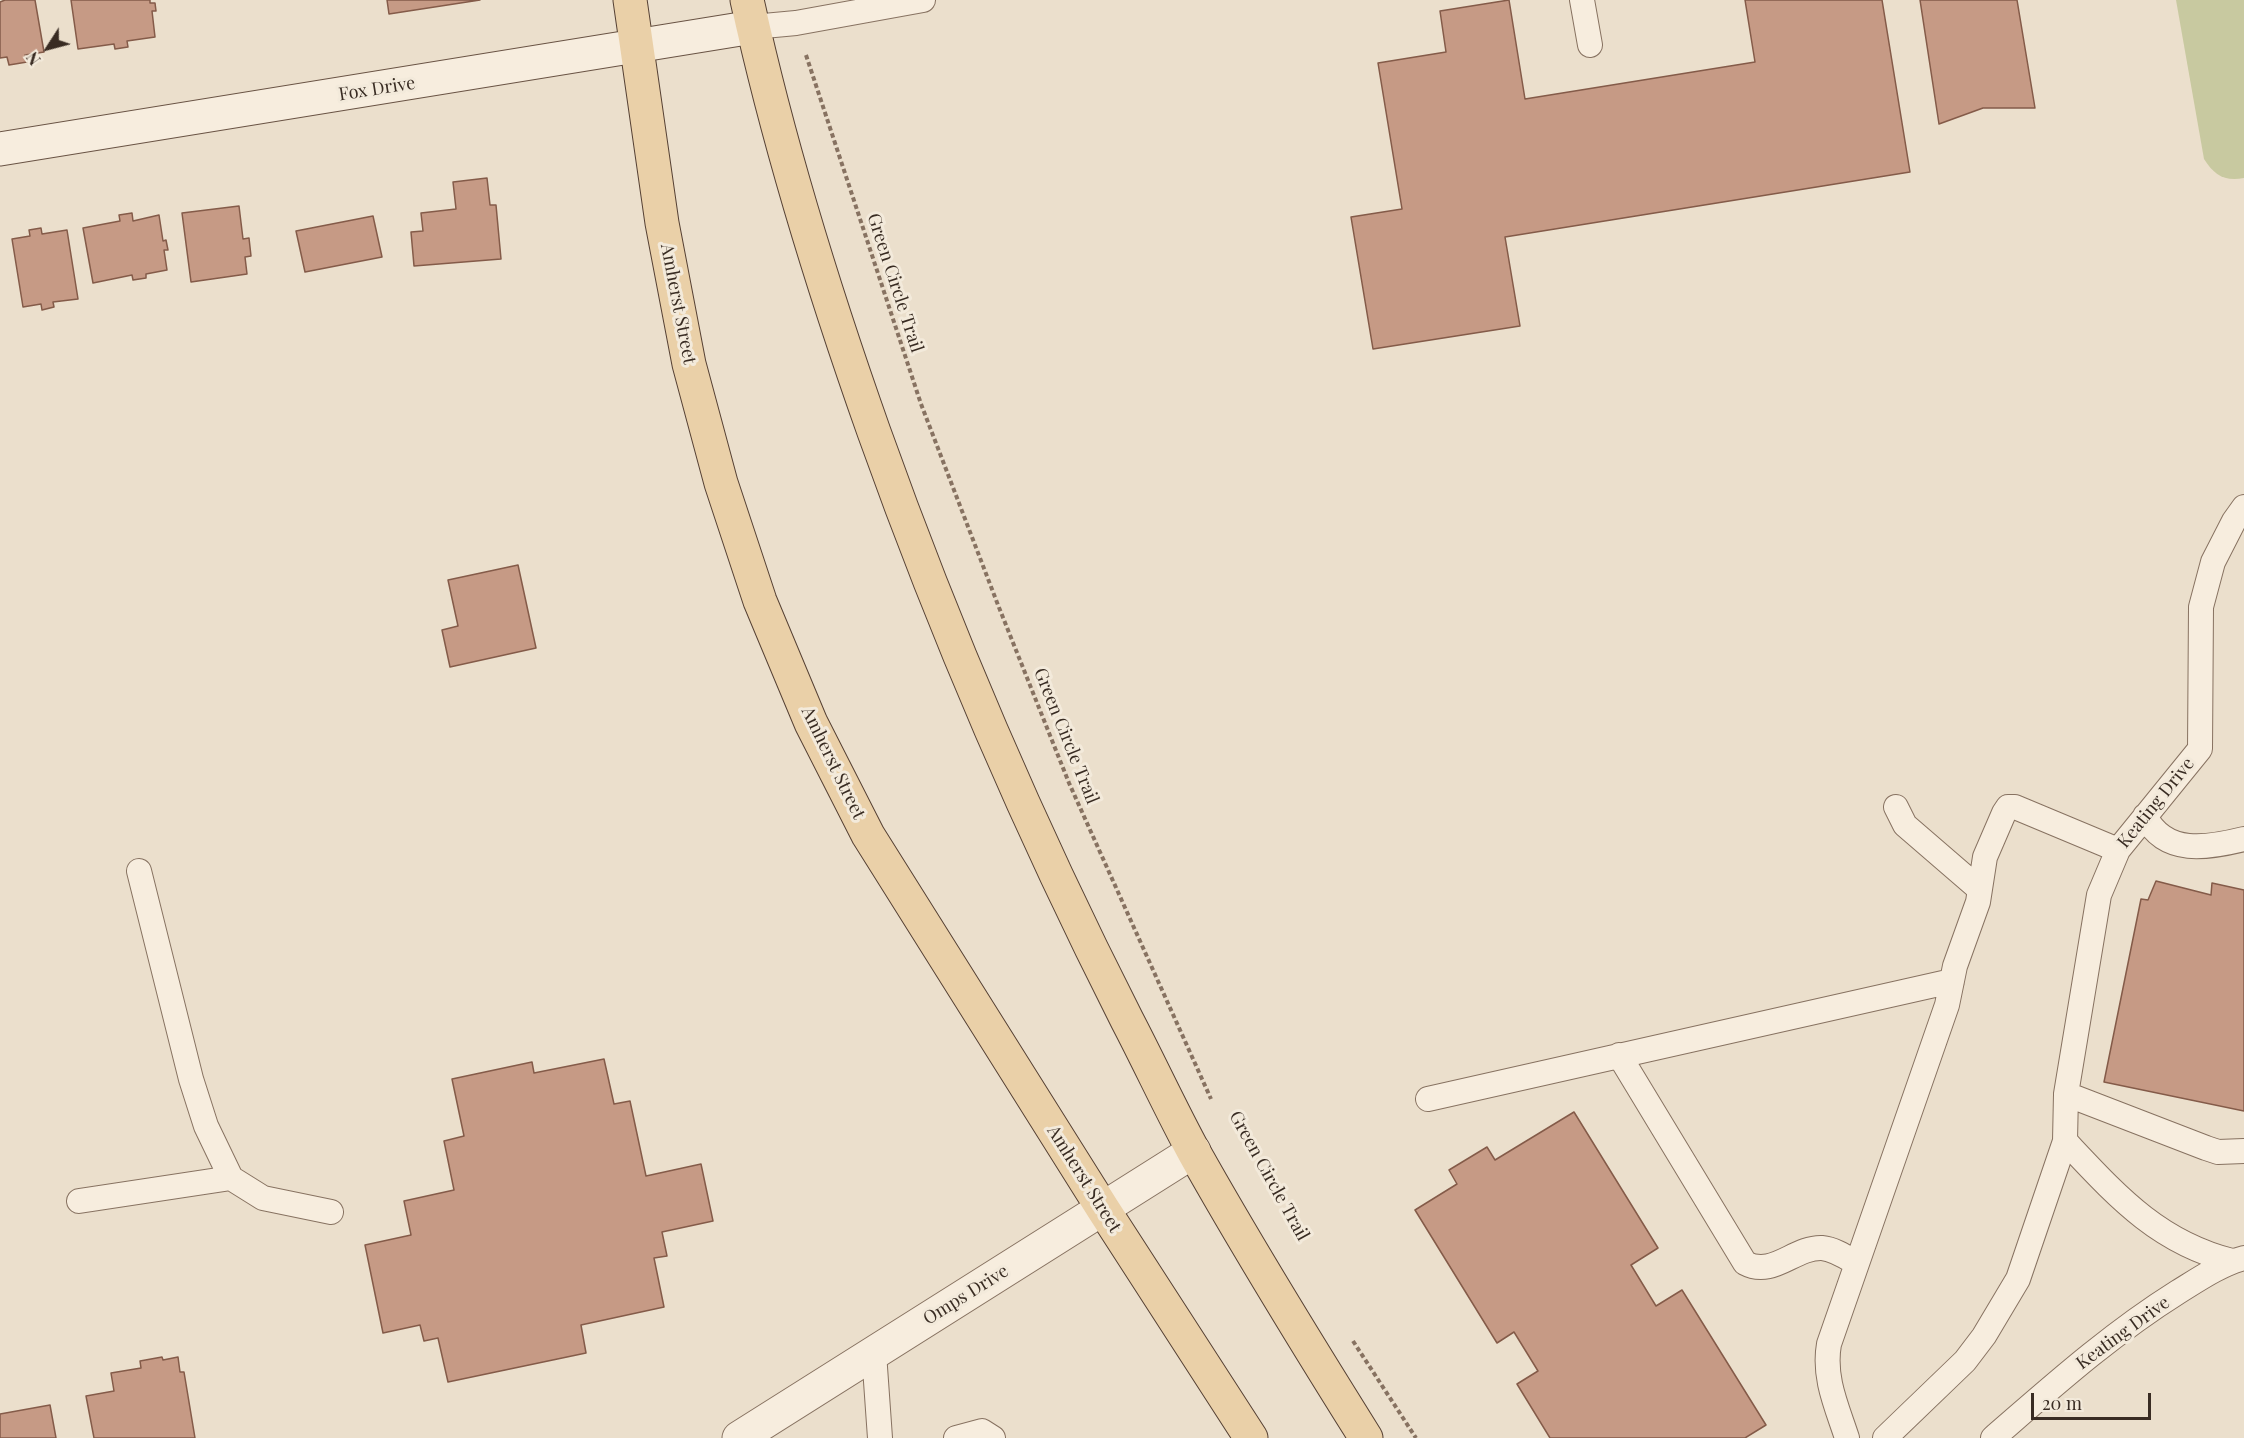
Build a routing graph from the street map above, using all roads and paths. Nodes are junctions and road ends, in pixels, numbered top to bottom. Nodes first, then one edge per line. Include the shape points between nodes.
1 (630, 0) edge
2 (923, 0) edge
3 (1581, 0) edge
4 (750, 14) edge
5 (796, 23) junction
6 (1590, 45) dead end
7 (636, 47) junction
8 (0, 149) edge
9 (2243, 510) edge
10 (1896, 807) dead end
11 (2145, 816) junction
12 (2244, 839) edge
13 (2118, 850) junction
14 (139, 871) dead end
15 (1978, 888) junction
16 (1952, 981) junction
17 (1620, 1055) junction
18 (2066, 1094) junction
19 (1428, 1099) dead end
20 (1216, 1108) dead end
21 (2065, 1141) junction
22 (1194, 1151) junction
23 (2244, 1151) edge
24 (231, 1178) junction
25 (79, 1201) dead end
26 (1103, 1209) junction
27 (331, 1212) dead end
28 (2238, 1260) edge
29 (1856, 1263) junction
30 (1352, 1339) dead end
31 (874, 1353) junction
32 (739, 1438) edge
33 (880, 1438) edge
34 (956, 1438) edge
35 (993, 1438) edge
36 (1251, 1438) edge
37 (1366, 1438) edge
38 (1416, 1438) edge
39 (1847, 1438) edge
40 (1885, 1438) edge
41 (1993, 1438) edge

1 - 7 main road, Amherst Street
2 - 5 lane
3 - 6 lane
4 - 5 lane
4 - 7 main road, Fox Drive
4 - 22 main road via 839,333 908,529 990,734 1077,922
5 - 20 path, Green Circle Trail via 925,416 1069,783
7 - 8 main road, Fox Drive
7 - 26 main road, Amherst Street via 662,223 689,364 721,483 760,601 811,723 868,835
9 - 11 lane, Keating Drive via 2213,562 2201,607 2200,749
10 - 15 lane via 1905,825
11 - 12 lane via 2157,833 2175,844 2203,847
11 - 13 lane, Keating Drive
13 - 15 lane via 2011,806 2004,813 1985,857
13 - 18 lane, Keating Drive via 2095,913
14 - 24 lane via 191,1079 206,1126
15 - 16 lane via 1978,902
16 - 17 lane
16 - 29 lane via 1947,1005
17 - 19 lane
17 - 29 lane via 1743,1261 1752,1267 1774,1265 1820,1248
18 - 21 lane, Keating Drive
18 - 23 lane via 2218,1152
21 - 28 lane, Keating Drive via 2141,1218 2192,1248
21 - 40 lane, Keating Drive via 2018,1279 2002,1308 1965,1361
22 - 26 main road, Omps Drive
22 - 37 main road via 1292,1321
24 - 25 lane
24 - 27 lane via 262,1198
26 - 31 main road, Omps Drive
26 - 36 main road, Amherst Street
28 - 41 lane, Keating Drive via 2159,1304 2102,1345
29 - 39 lane via 1827,1359 1830,1386
30 - 38 path
31 - 32 main road, Omps Drive
31 - 33 lane
34 - 35 lane via 982,1431

